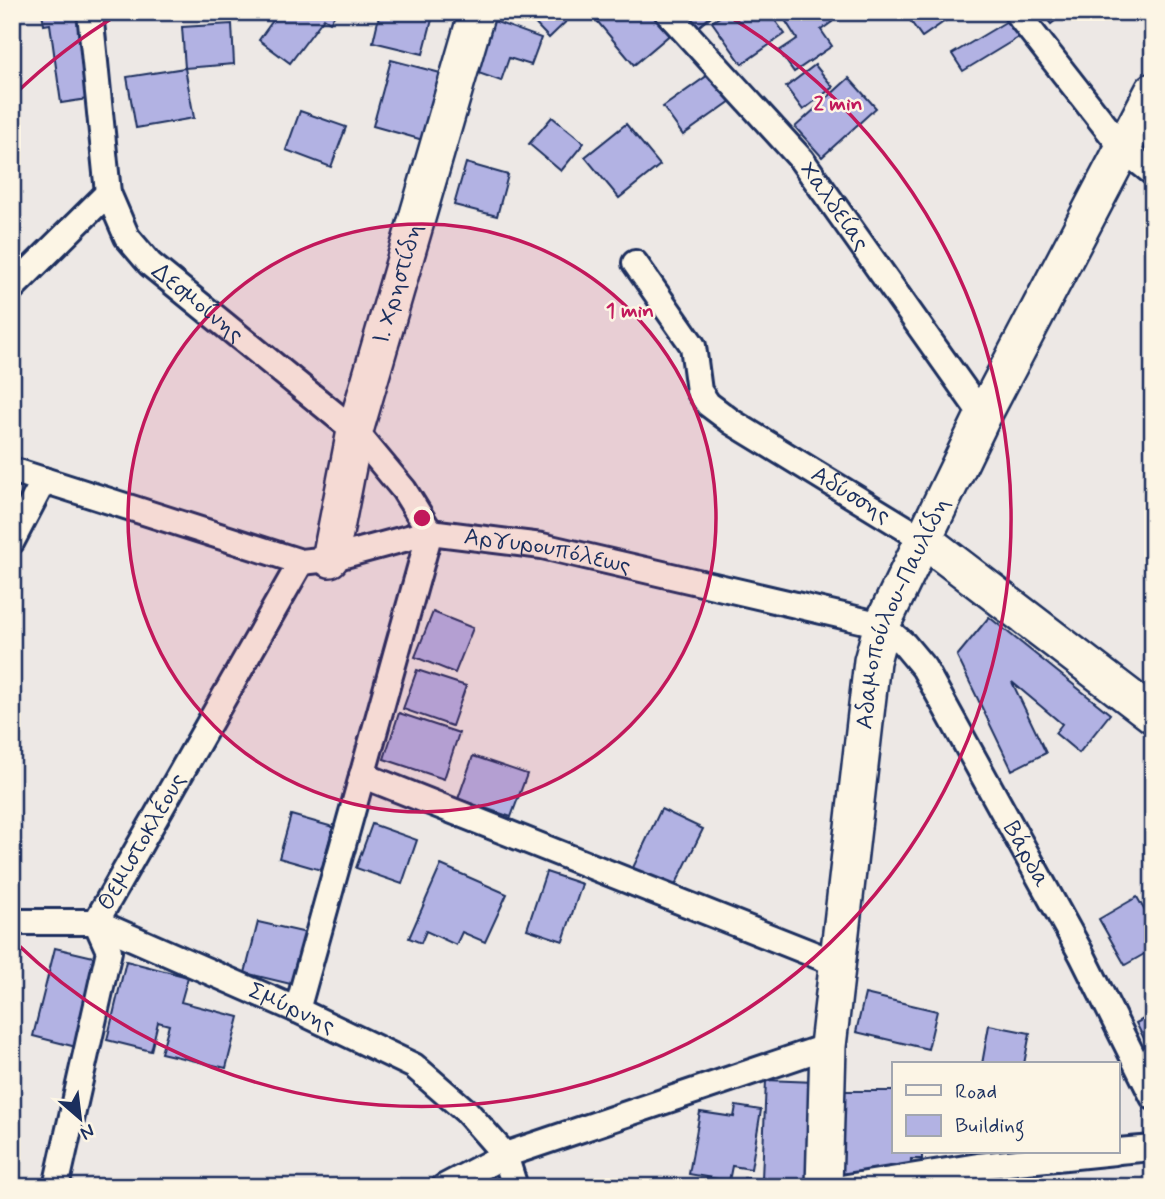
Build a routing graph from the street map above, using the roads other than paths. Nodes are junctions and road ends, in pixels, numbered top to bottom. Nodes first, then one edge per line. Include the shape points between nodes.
1 (90, 12) edge
2 (477, 12) edge
3 (667, 12) edge
4 (1016, 12) edge
5 (1153, 91) edge
6 (1124, 150) junction
7 (1153, 173) edge
8 (108, 193) junction
9 (635, 263) dead end
10 (12, 288) edge
11 (983, 416) junction
12 (355, 431) junction
13 (12, 470) edge
14 (44, 480) junction
15 (430, 532) junction
16 (923, 539) junction
17 (12, 541) edge
18 (316, 561) junction
19 (882, 625) junction
20 (1153, 715) edge
21 (362, 775) junction
22 (12, 922) edge
23 (96, 922) junction
24 (838, 964) junction
25 (297, 1010) junction
26 (828, 1046) junction
27 (1153, 1097) edge
28 (1153, 1148) edge
29 (1120, 1152) edge
30 (1096, 1154) edge
31 (505, 1155) junction
32 (56, 1187) edge
33 (444, 1187) edge
34 (516, 1187) edge
35 (824, 1187) edge
36 (847, 1187) edge

1 - 8 street, Δεσμοίνης
2 - 12 street, Ι. Χρηστίδη
3 - 11 street, Χαλδείας via 801,159
4 - 6 street
5 - 6 street, Αδαμοπούλου-Παυλίδη
6 - 7 street
6 - 11 street, Αδαμοπούλου-Παυλίδη
8 - 10 street
8 - 12 street, Δεσμοίνης via 127,237 150,264
9 - 16 street, Αδύσσης via 693,346 696,381 708,404
11 - 16 street, Αδαμοπούλου-Παυλίδη
12 - 15 street, Δεσμοίνης via 404,490
12 - 18 street, Ι. Χρηστίδη
13 - 14 street
14 - 17 street
14 - 18 street
15 - 18 street, Αργυρουπόλεως
15 - 19 street, Αργυρουπόλεως via 542,546
15 - 21 street
16 - 19 street, Αδαμοπούλου-Παυλίδη
16 - 20 street, Αδύσσης
18 - 23 street, Θεμιστοκλέους
19 - 24 street, Αδαμοπούλου-Παυλίδη via 872,661
19 - 27 street, Βάρδα via 924,668 1082,954
21 - 24 street
21 - 25 street
22 - 23 street, Σμύρνης
23 - 25 street, Σμύρνης
23 - 32 street, Θεμιστοκλέους via 109,951
24 - 26 street, Αδαμοπούλου-Παυλίδη
25 - 31 street, Σμύρνης via 414,1066 467,1112
26 - 31 street
26 - 35 street, Αδαμοπούλου-Παυλίδη
28 - 29 street
30 - 36 street via 978,1166
31 - 33 street
31 - 34 street, Σμύρνης

